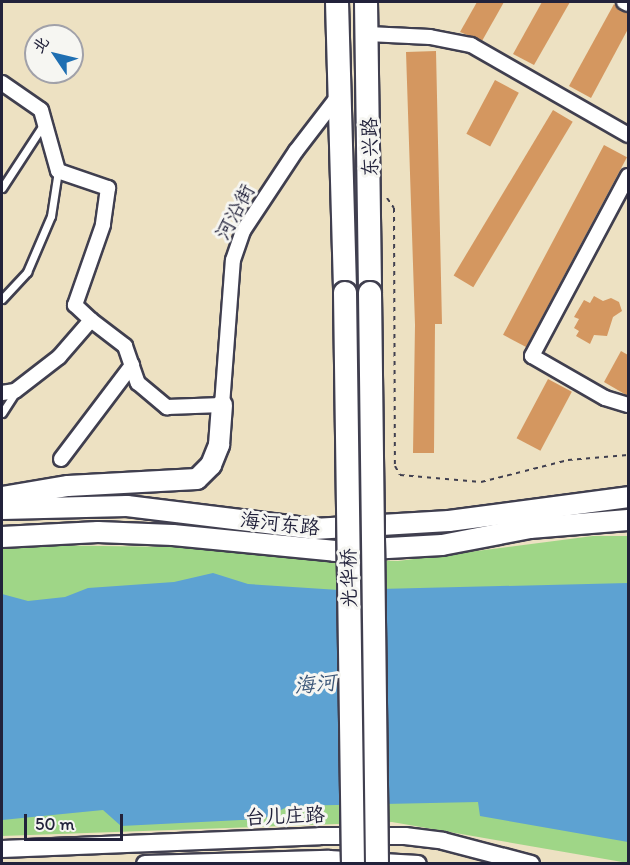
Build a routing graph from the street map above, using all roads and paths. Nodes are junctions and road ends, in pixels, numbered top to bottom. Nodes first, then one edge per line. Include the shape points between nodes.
1 (337, 2) edge
2 (366, 2) edge
3 (624, 2) edge
4 (628, 4) edge
5 (368, 34) junction
6 (2, 83) edge
7 (339, 95) junction
8 (45, 123) junction
9 (628, 135) edge
10 (58, 171) junction
11 (628, 176) edge
12 (2, 188) edge
13 (371, 196) junction
14 (345, 293) joint
15 (370, 293) joint
16 (2, 299) edge
17 (91, 320) junction
18 (132, 365) junction
19 (8, 392) edge
20 (222, 405) junction
21 (628, 405) edge
22 (2, 413) edge
23 (628, 455) edge
24 (61, 459) dead end
25 (2, 496) edge
26 (628, 497) edge
27 (2, 509) edge
28 (628, 520) edge
29 (2, 537) edge
30 (2, 849) edge
31 (145, 864) edge
32 (353, 864) edge
33 (377, 864) edge
34 (418, 864) edge
35 (531, 864) edge

1 - 7 highway, 东兴路
2 - 5 highway, 东兴路
3 - 4 street
5 - 9 street via 430,37 471,45
5 - 13 highway, 东兴路
6 - 8 street via 41,110
7 - 14 highway, 东兴路
7 - 20 street, 河沿街 via 296,150 243,231 233,260
8 - 10 street
8 - 12 lane
10 - 16 lane via 51,216 27,272
10 - 17 street via 108,188 103,225 75,305
11 - 21 street via 532,356 605,398
13 - 15 highway, 东兴路
13 - 23 path via 387,198 394,208 395,465 400,475 481,482 568,460
14 - 32 highway, 光华桥, bridge
15 - 33 highway, 光华桥, bridge
17 - 18 street via 125,346
17 - 19 street via 59,357
18 - 20 street via 138,383 167,407
18 - 24 street
19 - 22 lane
20 - 25 main road via 219,445 211,465 197,479 68,486
26 - 27 main road, 海河东路 via 439,522 314,529 127,506
28 - 29 main road, 海河东路 via 530,528 442,545 335,551 173,535 98,532
30 - 35 street, 台儿庄路 via 405,836 443,841
31 - 34 street via 329,859

